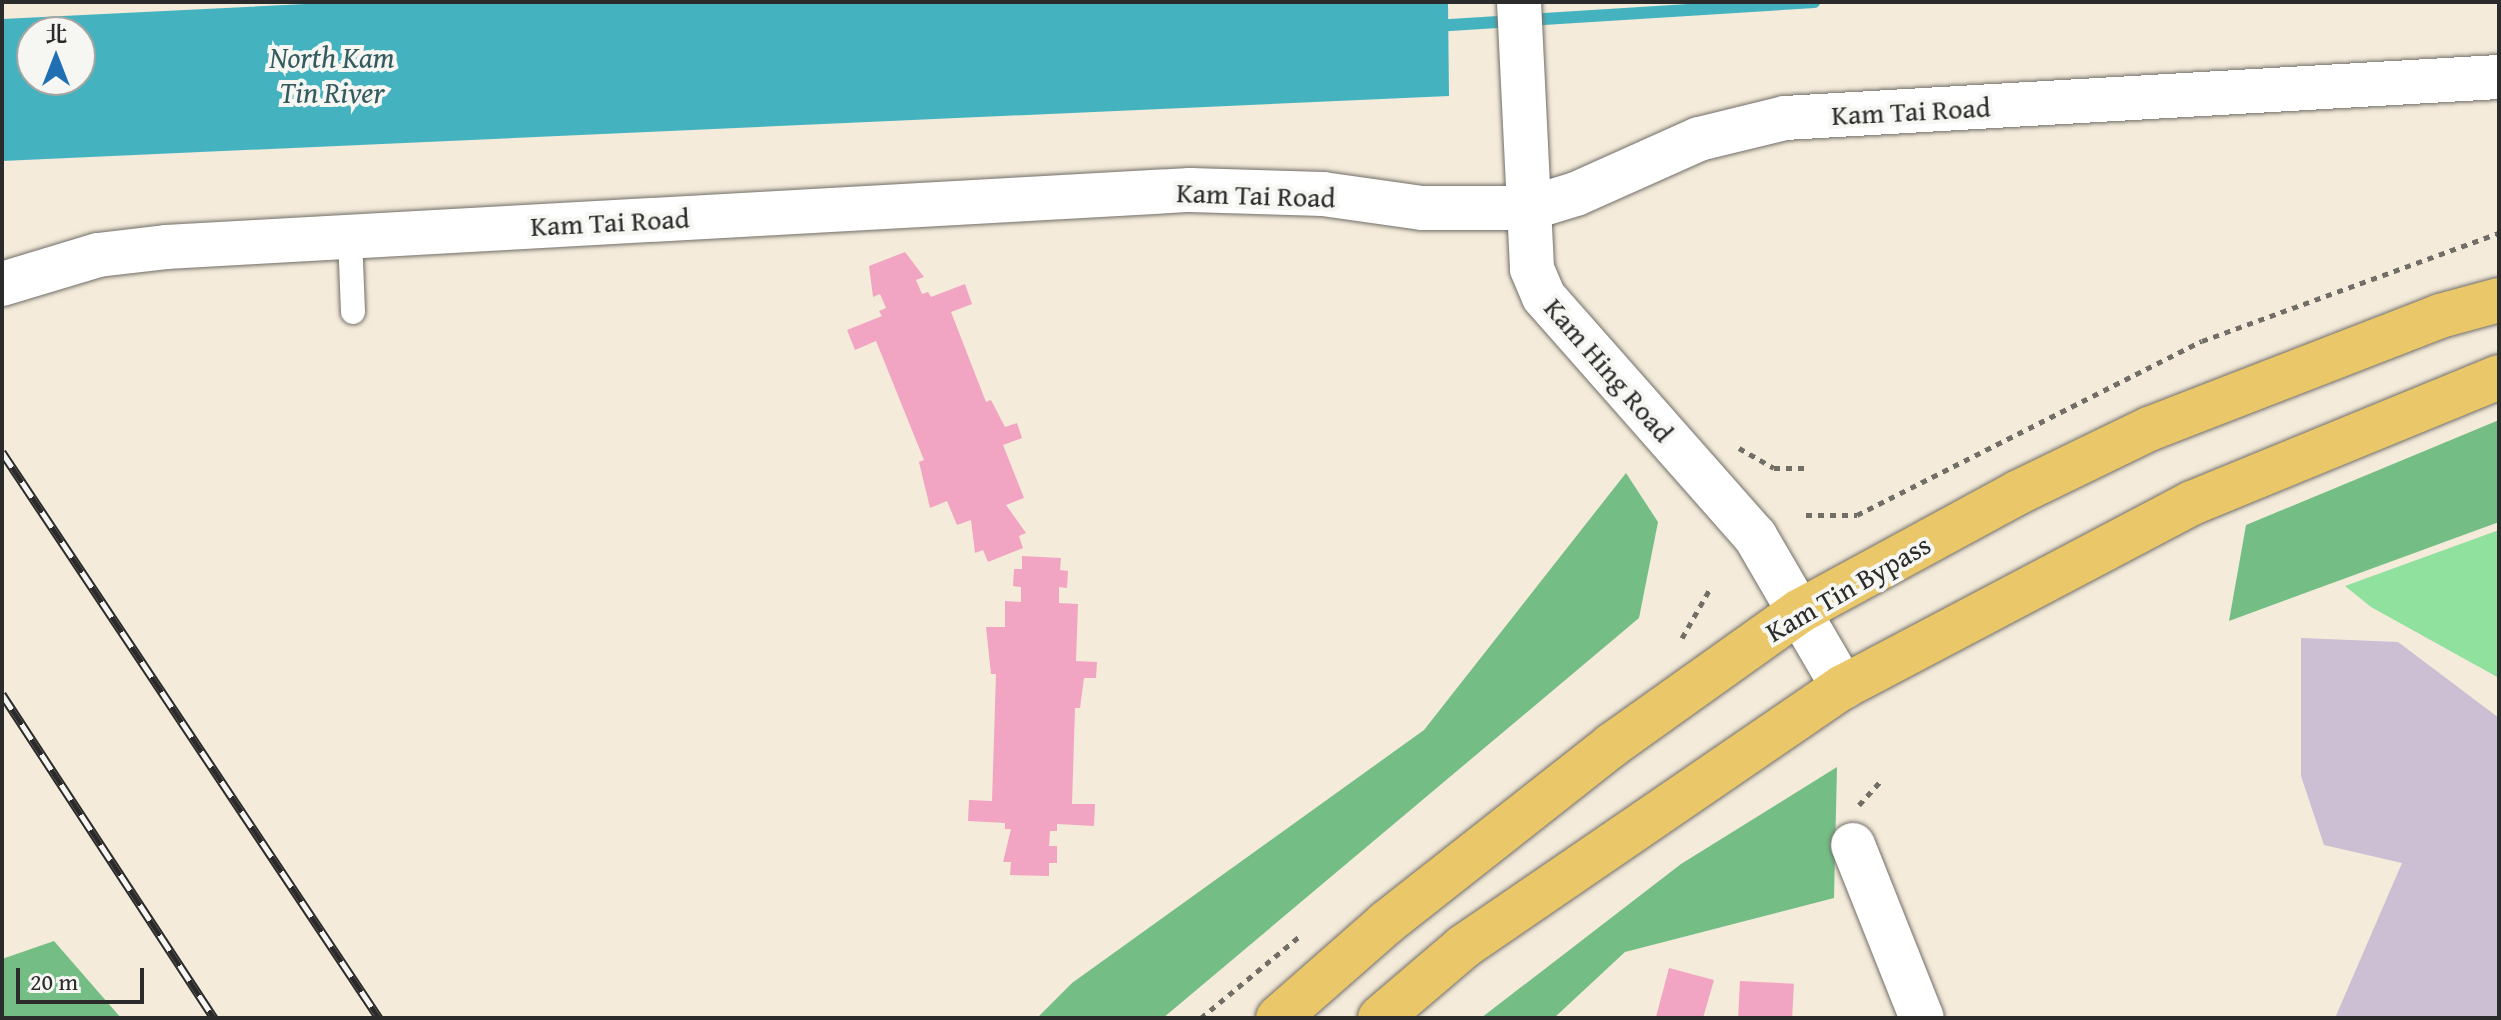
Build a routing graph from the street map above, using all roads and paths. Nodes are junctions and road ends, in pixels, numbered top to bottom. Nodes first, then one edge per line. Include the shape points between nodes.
1 (1519, 2) edge
2 (2499, 77) edge
3 (1530, 208) junction
4 (2499, 233) edge
5 (350, 237) junction
6 (2, 284) edge
7 (2499, 300) edge
8 (353, 312) dead end
9 (2499, 377) edge
10 (1735, 446) dead end
11 (1810, 468) dead end
12 (1806, 515) dead end
13 (1800, 611) junction
14 (1843, 687) junction
15 (1880, 782) dead end
16 (1857, 830) joint
17 (1278, 1018) edge
18 (1380, 1018) edge
19 (1922, 1018) edge

1 - 3 street, Kam Hing Road
2 - 3 street, Kam Tai Road via 1785,118 1699,139 1576,194
3 - 5 street, Kam Tai Road via 1422,208 1323,194 1190,190
3 - 13 street, Kam Hing Road via 1532,269 1544,297 1755,536
4 - 12 path via 2202,341 1857,515
5 - 6 street, Kam Tai Road via 124,252 67,262
5 - 8 lane
7 - 13 main road, Kam Tin Bypass via 2440,316 2149,429 2017,493
9 - 14 main road via 2192,503
10 - 11 path via 1774,468
13 - 14 street, Kam Hing Road
13 - 17 main road, Kam Tin Bypass via 1612,745 1386,923
14 - 18 main road via 1463,947
15 - 16 path via 1863,795
16 - 19 street

